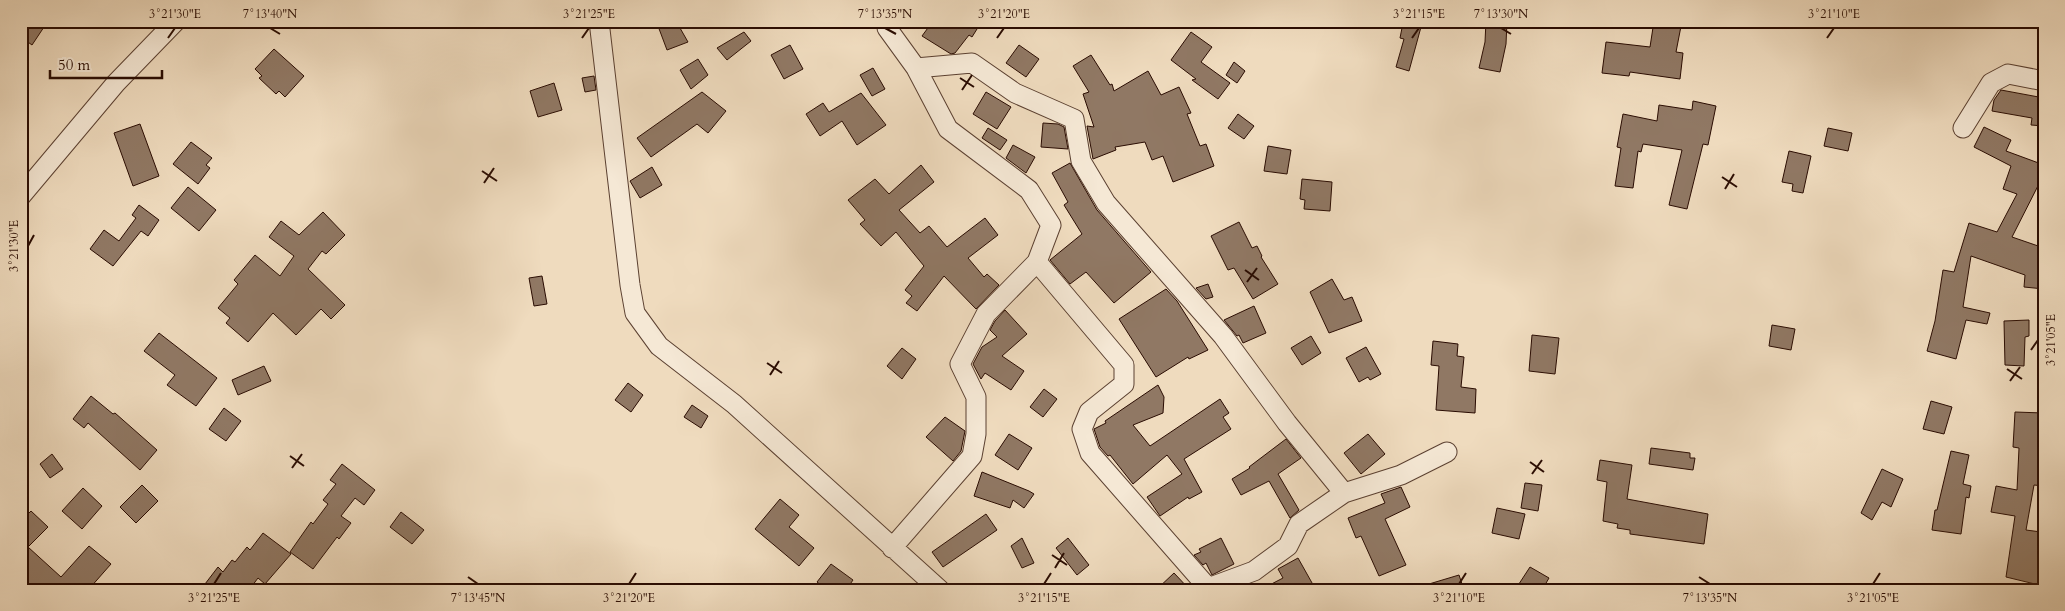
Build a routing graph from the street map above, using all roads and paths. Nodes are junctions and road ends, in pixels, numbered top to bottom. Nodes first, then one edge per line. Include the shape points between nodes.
1 (176, 21) edge
2 (599, 21) edge
3 (888, 21) edge
4 (916, 68) junction
5 (2044, 81) edge
6 (1963, 128) dead end
7 (21, 196) edge
8 (1037, 262) junction
9 (1447, 452) dead end
10 (1344, 493) junction
11 (892, 548) junction
12 (1209, 589) edge
13 (940, 590) edge

1 - 7 street via 116,83
2 - 11 street via 635,313 660,346 734,404
3 - 4 street via 886,28
4 - 8 street via 948,129 1029,190 1051,225
4 - 10 street via 972,63 1015,93 1074,119 1081,161 1106,203 1223,336
5 - 6 street via 2008,74 1991,83
8 - 11 street via 986,314 960,364 976,397 976,434 972,456
8 - 12 street via 1124,366 1124,384 1089,412 1082,429 1090,453
9 - 10 street via 1401,475
10 - 12 street via 1300,524 1288,546 1254,571
11 - 13 street

